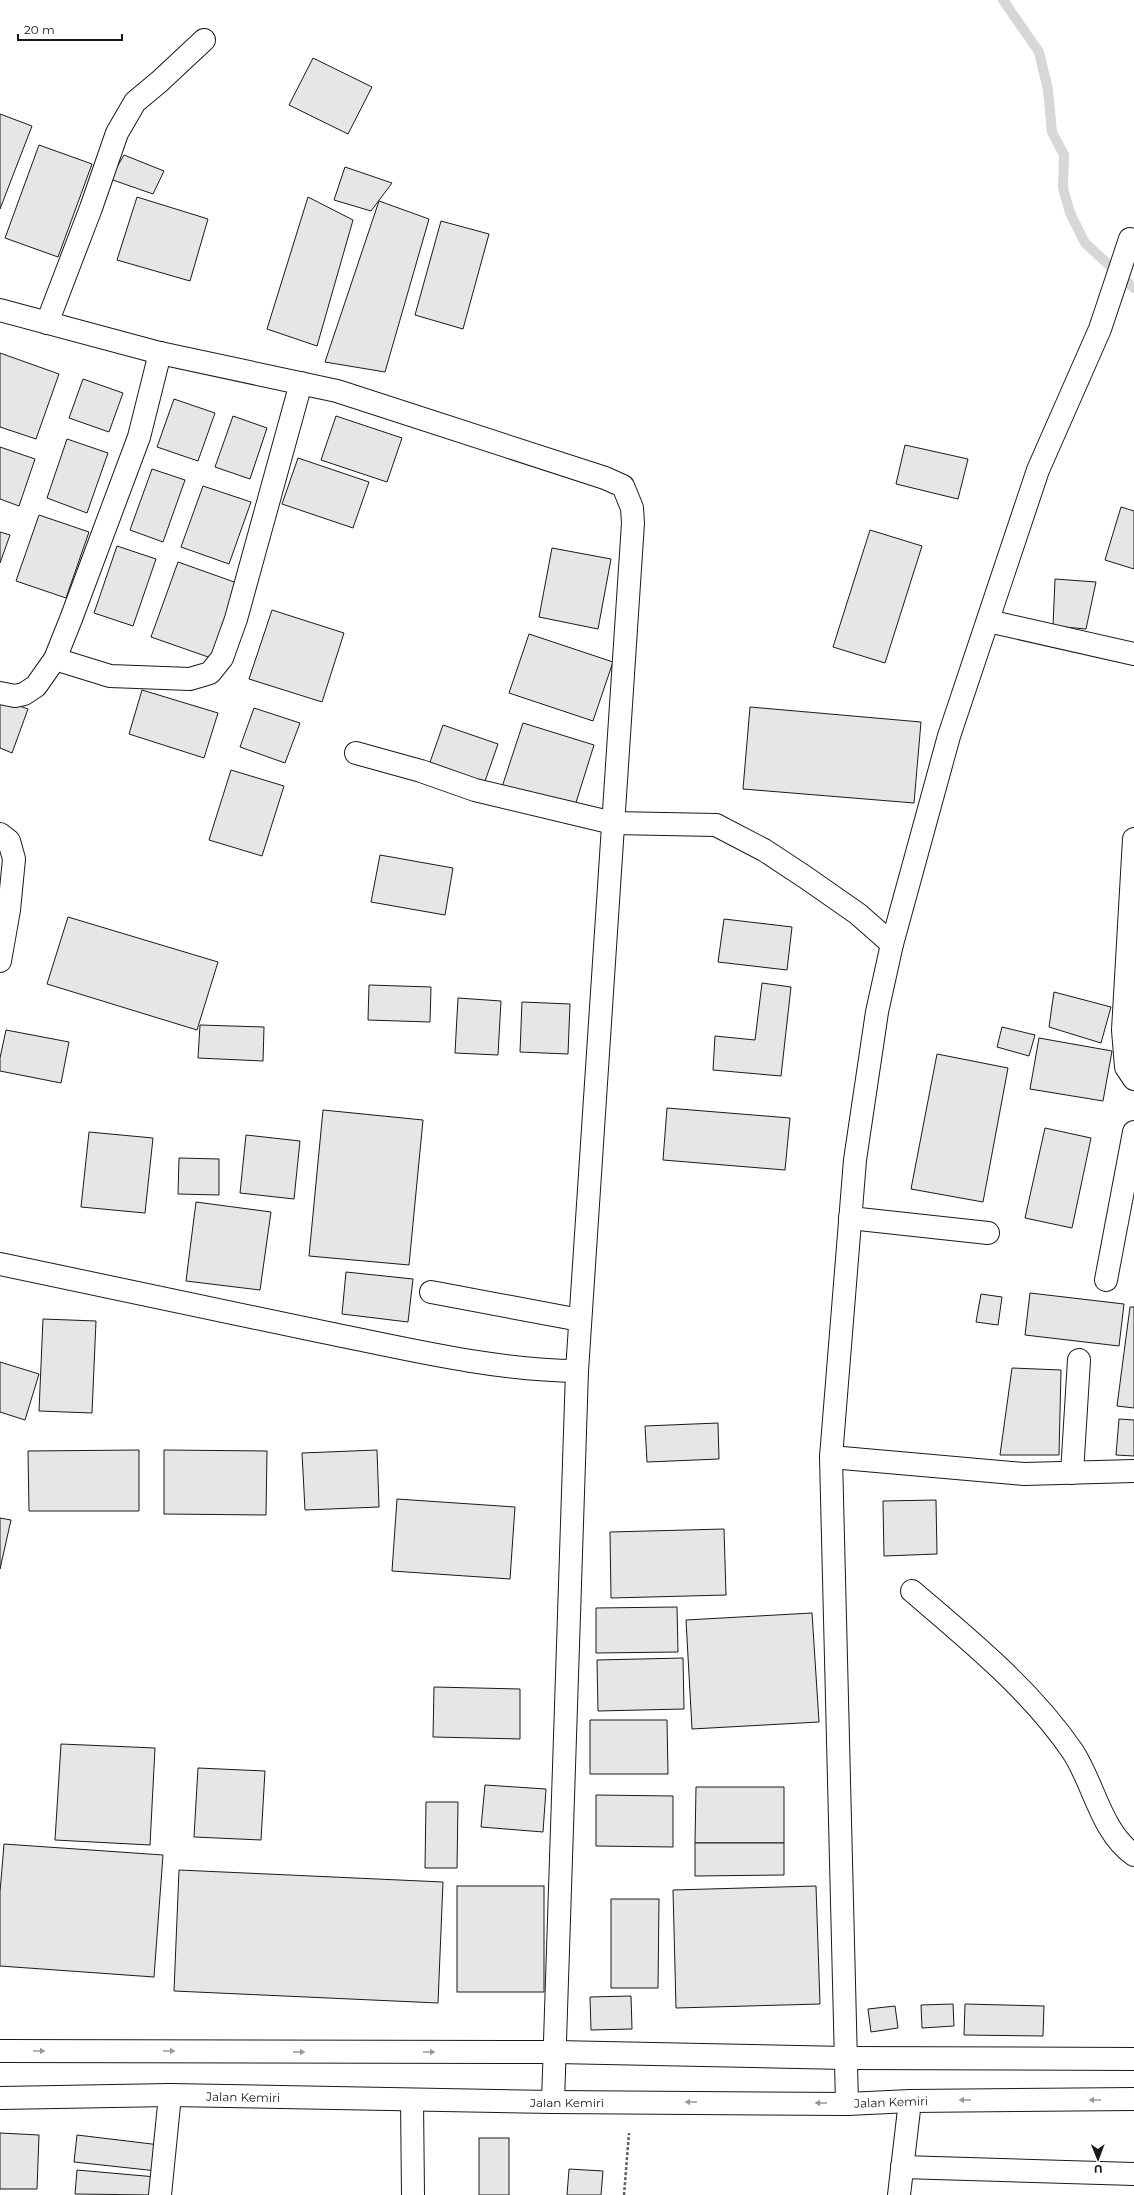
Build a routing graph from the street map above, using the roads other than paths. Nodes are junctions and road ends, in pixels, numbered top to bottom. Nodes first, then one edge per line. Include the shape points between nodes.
1 (204, 40) dead end
2 (1130, 239) dead end
3 (0, 310) edge
4 (47, 323) junction
5 (160, 353) junction
6 (301, 383) junction
7 (988, 621) junction
8 (1134, 654) edge
9 (54, 659) junction
10 (0, 693) edge
11 (356, 754) dead end
12 (613, 822) junction
13 (0, 834) edge
14 (1134, 839) edge
15 (892, 944) junction
16 (0, 961) edge
17 (1134, 1079) edge
18 (1134, 1132) edge
19 (850, 1218) junction
20 (988, 1233) dead end
21 (0, 1264) edge
22 (1106, 1280) dead end
23 (431, 1292) dead end
24 (580, 1320) junction
25 (1079, 1360) dead end
26 (577, 1371) junction
27 (831, 1457) junction
28 (1134, 1471) edge
29 (1072, 1473) junction
30 (912, 1591) dead end
31 (1134, 1855) edge
32 (0, 2051) edge
33 (556, 2052) junction
34 (845, 2058) junction
35 (1134, 2059) edge
36 (170, 2095) junction
37 (0, 2098) edge
38 (412, 2100) junction
39 (1134, 2100) edge
40 (910, 2101) junction
41 (553, 2102) junction
42 (847, 2104) junction
43 (902, 2167) junction
44 (1134, 2174) edge
45 (160, 2195) edge
46 (413, 2195) edge
47 (899, 2195) edge

1 - 4 main road via 135,102 117,133
2 - 7 main road via 1100,329 1038,470
3 - 4 main road
4 - 5 main road
5 - 6 main road
5 - 9 main road via 139,436
6 - 9 main road via 236,619 222,658 210,673 190,679 110,676
6 - 12 main road via 337,391 623,486 632,508 633,523
7 - 8 main road
7 - 15 main road via 950,736
9 - 10 main road via 36,686 24,694 15,696
11 - 12 main road via 421,771 475,790
12 - 15 main road via 716,825 764,850 804,877 858,914
12 - 24 main road
13 - 16 main road via 9,840 14,859
14 - 17 main road via 1123,1030 1126,1067
15 - 19 main road via 877,1012 855,1160
18 - 22 main road
19 - 20 main road
19 - 27 main road
21 - 26 main road via 415,1351 542,1371
23 - 24 main road
24 - 26 main road
25 - 29 main road
26 - 33 main road
27 - 29 main road via 1024,1474
27 - 34 main road
28 - 29 main road
30 - 31 main road via 996,1663 1037,1706 1073,1752 1110,1826 1126,1850
32 -> 33 main road
33 - 34 main road
33 - 41 main road
34 - 35 main road
34 - 42 main road
36 - 37 main road, Jalan Kemiri
36 - 38 main road, Jalan Kemiri
36 - 45 main road
38 - 41 main road, Jalan Kemiri
38 - 46 main road
39 -> 40 main road, Jalan Kemiri
40 - 42 main road, Jalan Kemiri
40 - 43 main road
42 -> 41 main road, Jalan Kemiri
43 - 44 main road
43 - 47 main road

